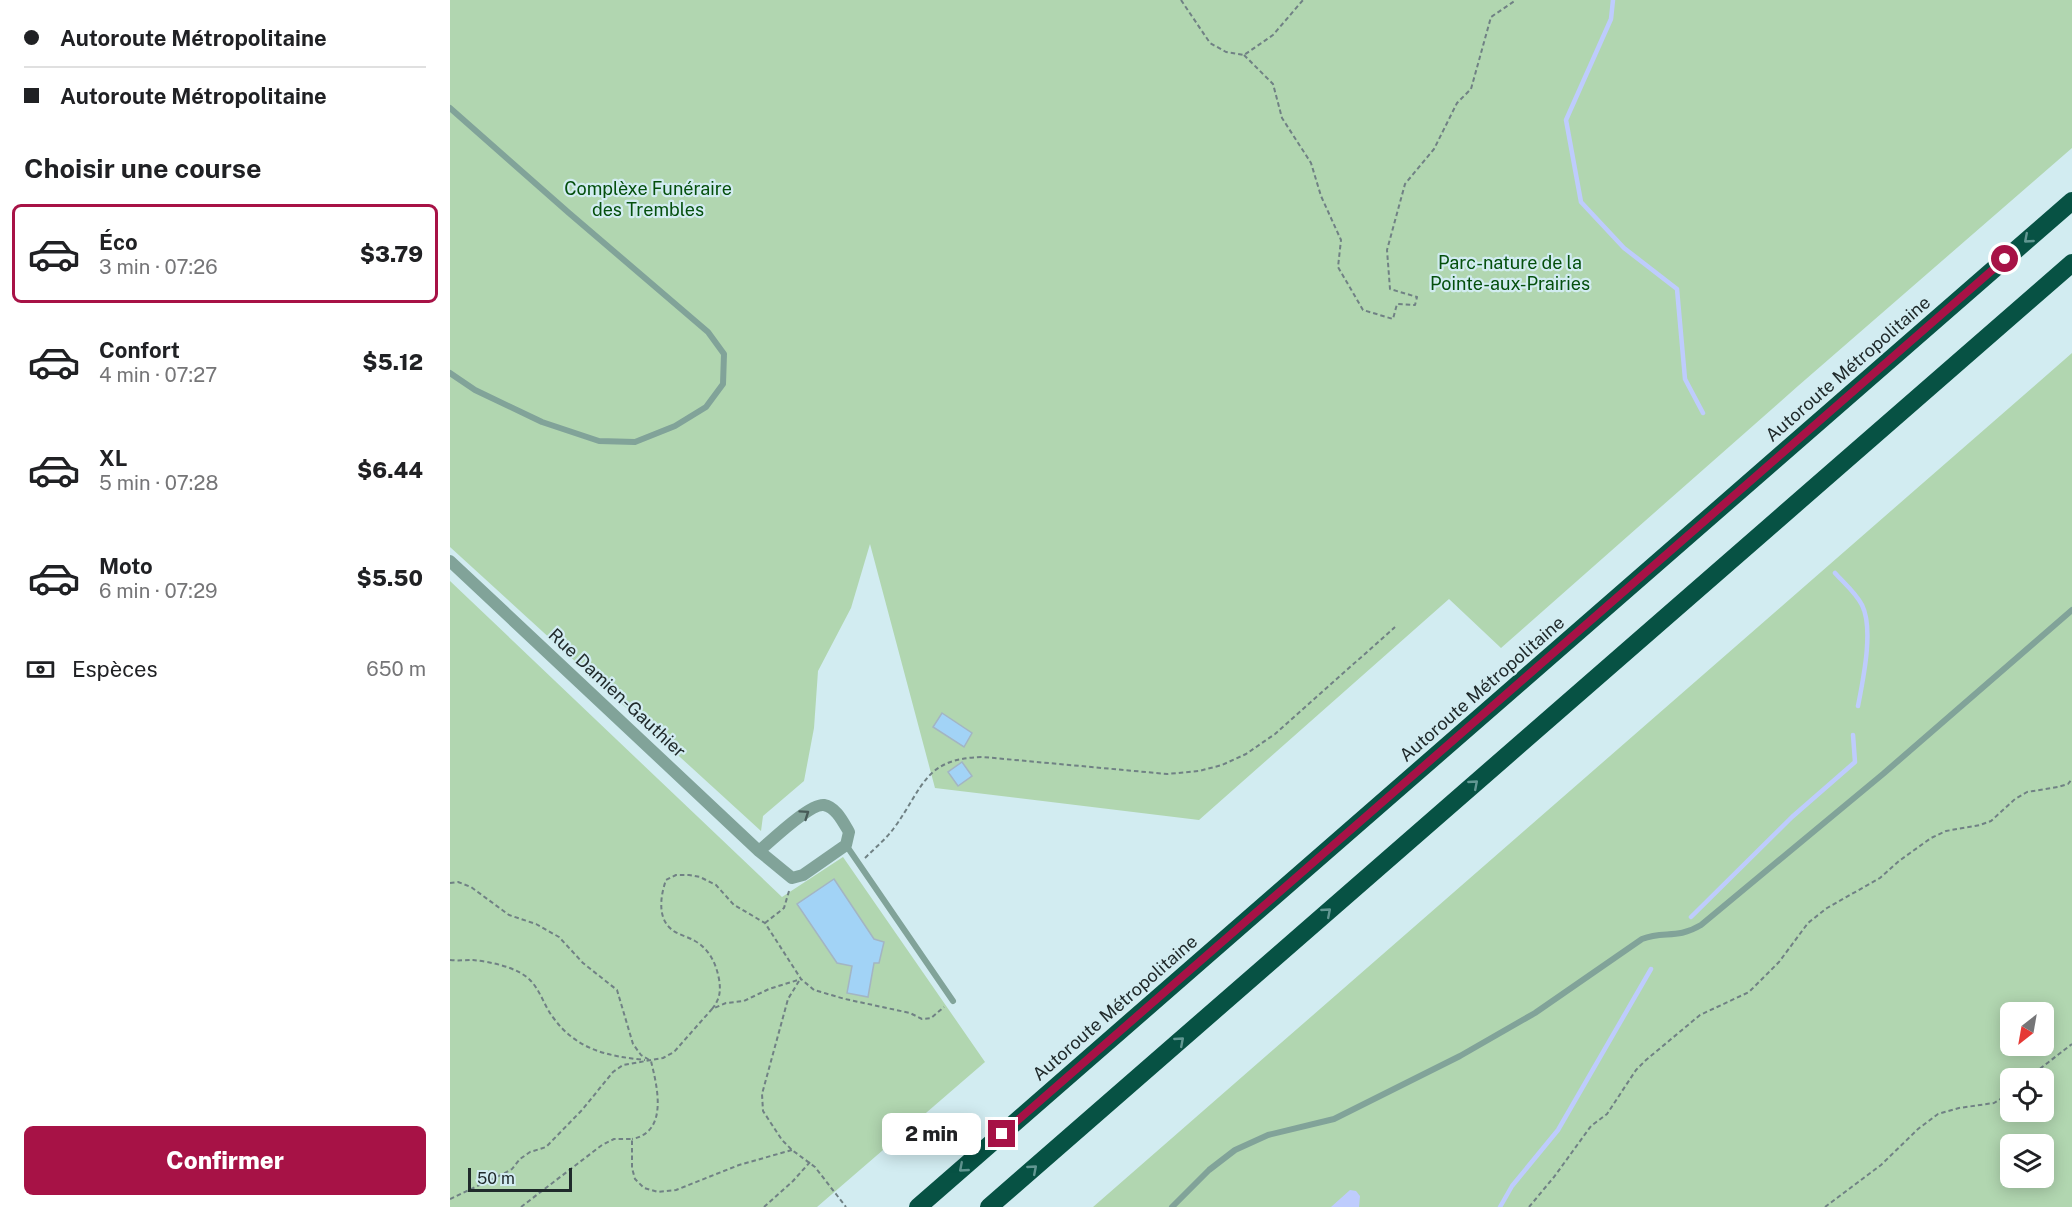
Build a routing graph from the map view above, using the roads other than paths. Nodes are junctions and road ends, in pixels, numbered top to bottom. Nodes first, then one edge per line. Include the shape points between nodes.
1 (450, 108) edge
2 (2072, 201) edge
3 (2072, 263) edge
4 (450, 373) edge
5 (450, 561) edge
6 (2072, 610) edge
7 (846, 845) junction
8 (759, 851) junction
9 (952, 1001) road end
10 (918, 1207) edge
11 (989, 1207) edge
12 (1172, 1207) edge

1 - 4 lane via 708,332 724,354 723,384 706,407 675,426 635,442 599,441 542,422 475,390
2 -> 10 highway, Autoroute Métropolitaine
11 -> 3 highway
5 - 8 street, Rue Damien-Gauthier
6 - 12 lane via 1892,767 1701,925 1682,934 1642,939 1505,1030 1334,1119 1268,1136 1235,1150
7 - 8 street, Rue Damien-Gauthier via 792,878
8 -> 7 street via 798,819 824,805 834,810 849,832
7 - 9 lane

